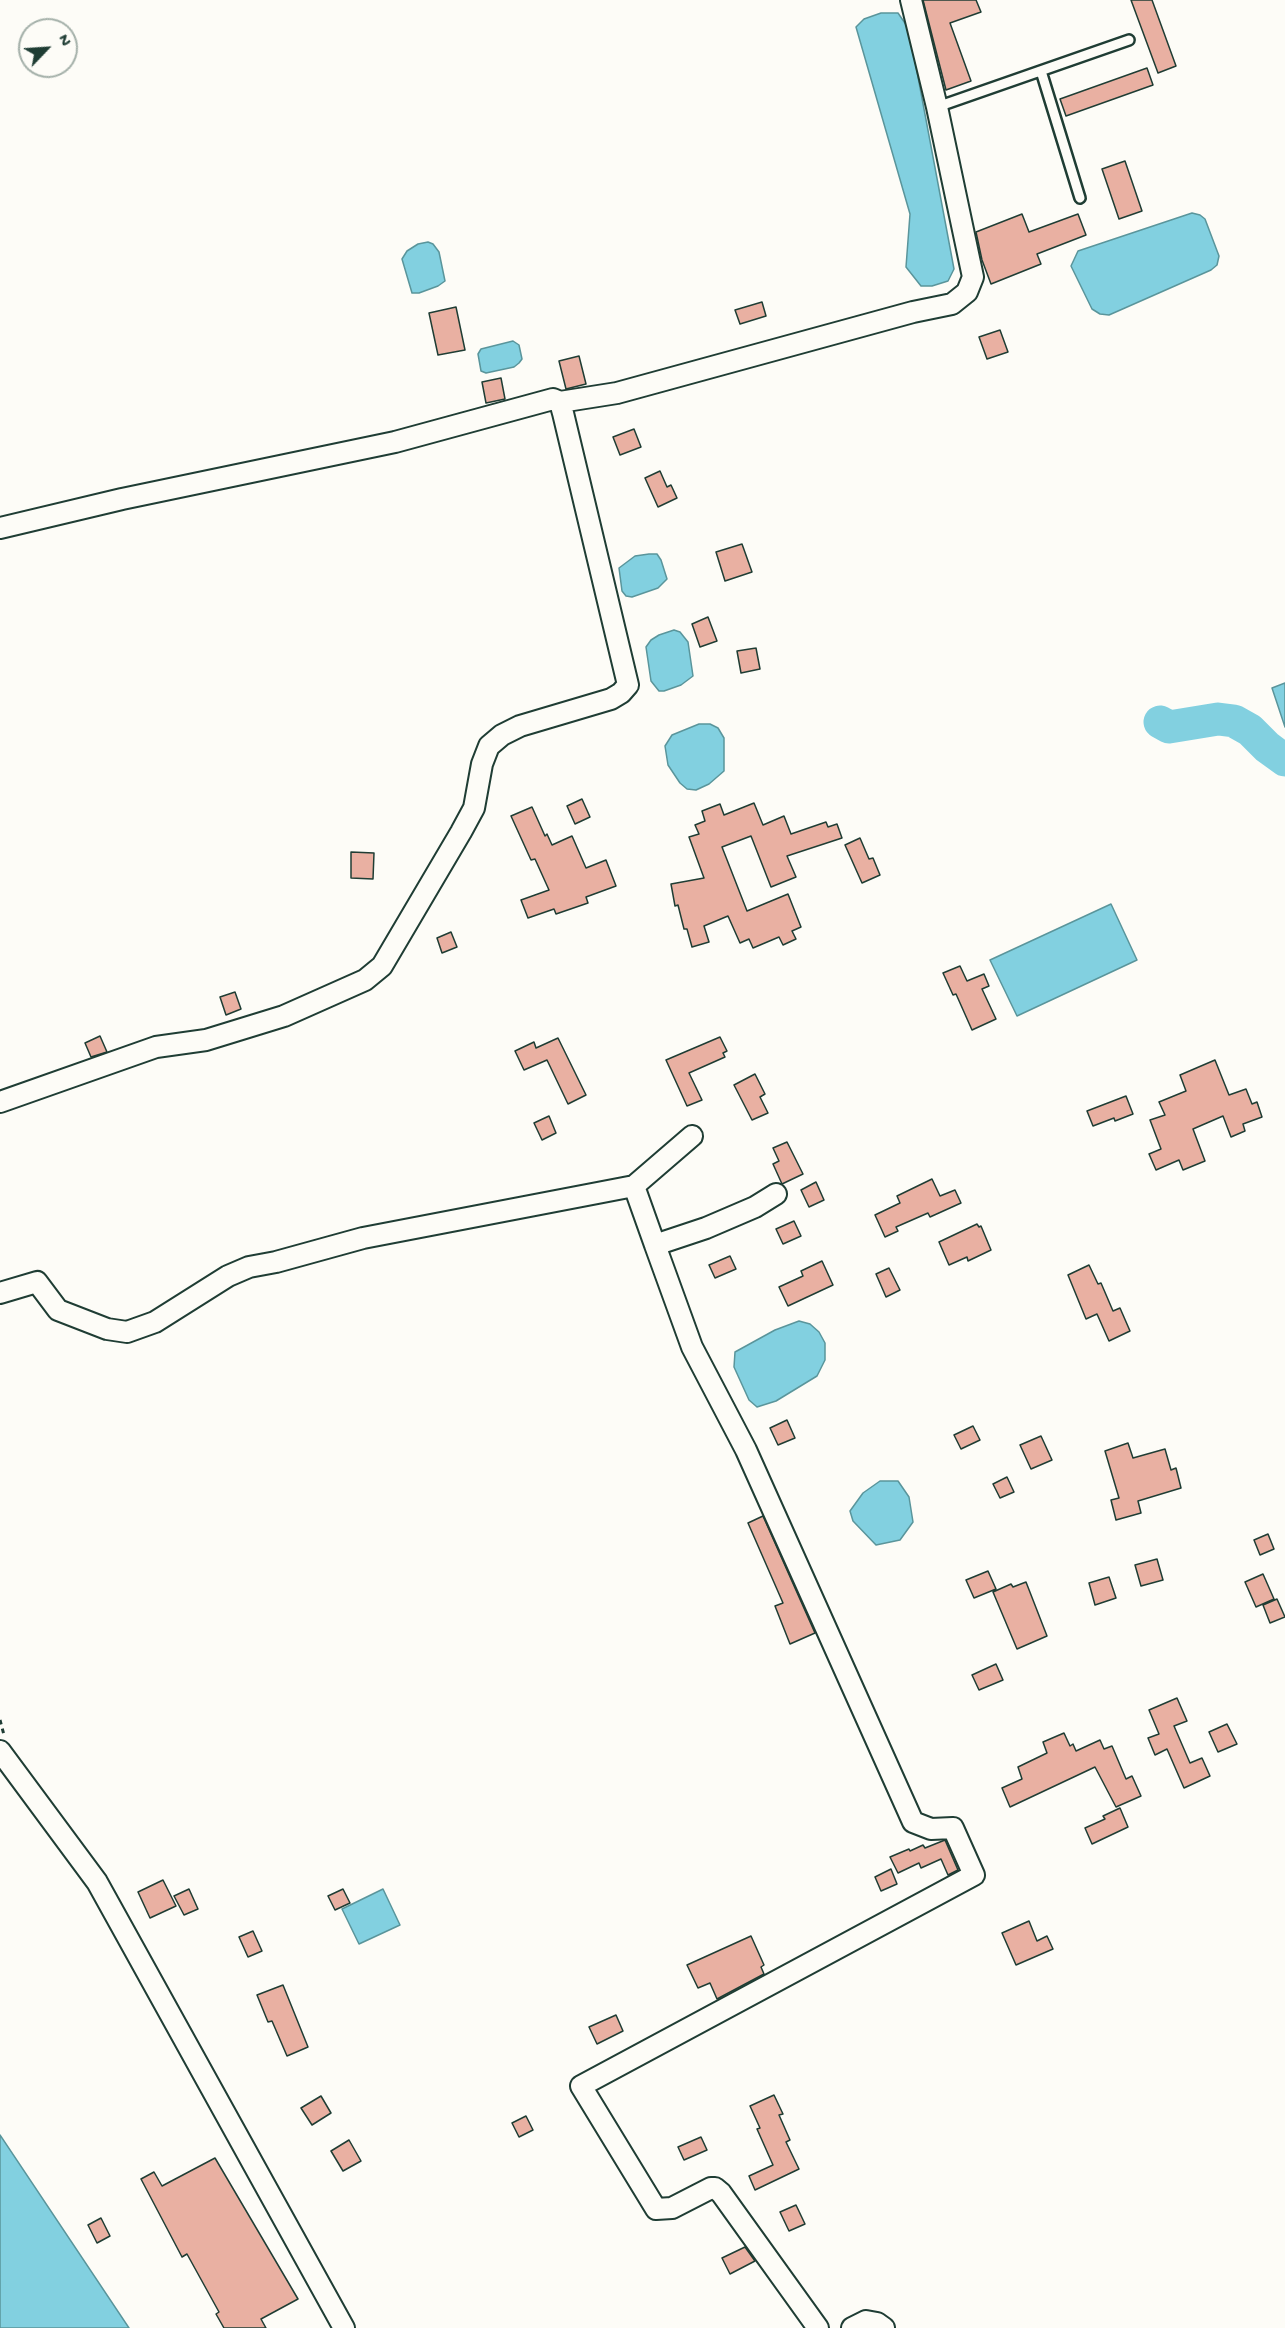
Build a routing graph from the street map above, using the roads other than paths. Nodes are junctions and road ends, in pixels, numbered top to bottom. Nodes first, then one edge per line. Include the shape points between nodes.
1 (911, 0) edge
2 (1129, 40) dead end
3 (1041, 71) junction
4 (937, 107) junction
5 (1080, 198) dead end
6 (560, 402) junction
7 (0, 528) edge
8 (0, 1102) edge
9 (692, 1136) dead end
10 (634, 1186) junction
11 (776, 1194) dead end
12 (655, 1245) junction
13 (0, 1293) edge
14 (0, 1751) edge
15 (344, 2328) edge
16 (818, 2328) edge
17 (852, 2328) edge
18 (884, 2328) edge

1 - 4 street
2 - 3 lane
3 - 4 lane
3 - 5 lane
4 - 6 street via 973,277 967,292 952,303 617,393
6 - 7 street via 545,399 395,442
6 - 8 street via 628,685 611,699 520,726 489,746 474,807 461,832 382,966 365,980 284,1016 206,1040 147,1049
9 - 10 street
10 - 12 street
10 - 13 street via 363,1238 249,1267 155,1322 128,1332 107,1329 58,1310 37,1282
11 - 12 street via 706,1228
12 - 16 street via 692,1347 746,1450 913,1822 931,1829 953,1828 974,1875 581,2086 656,2209 672,2208 715,2188
14 - 15 street via 97,1882
17 - 18 street via 866,2321

